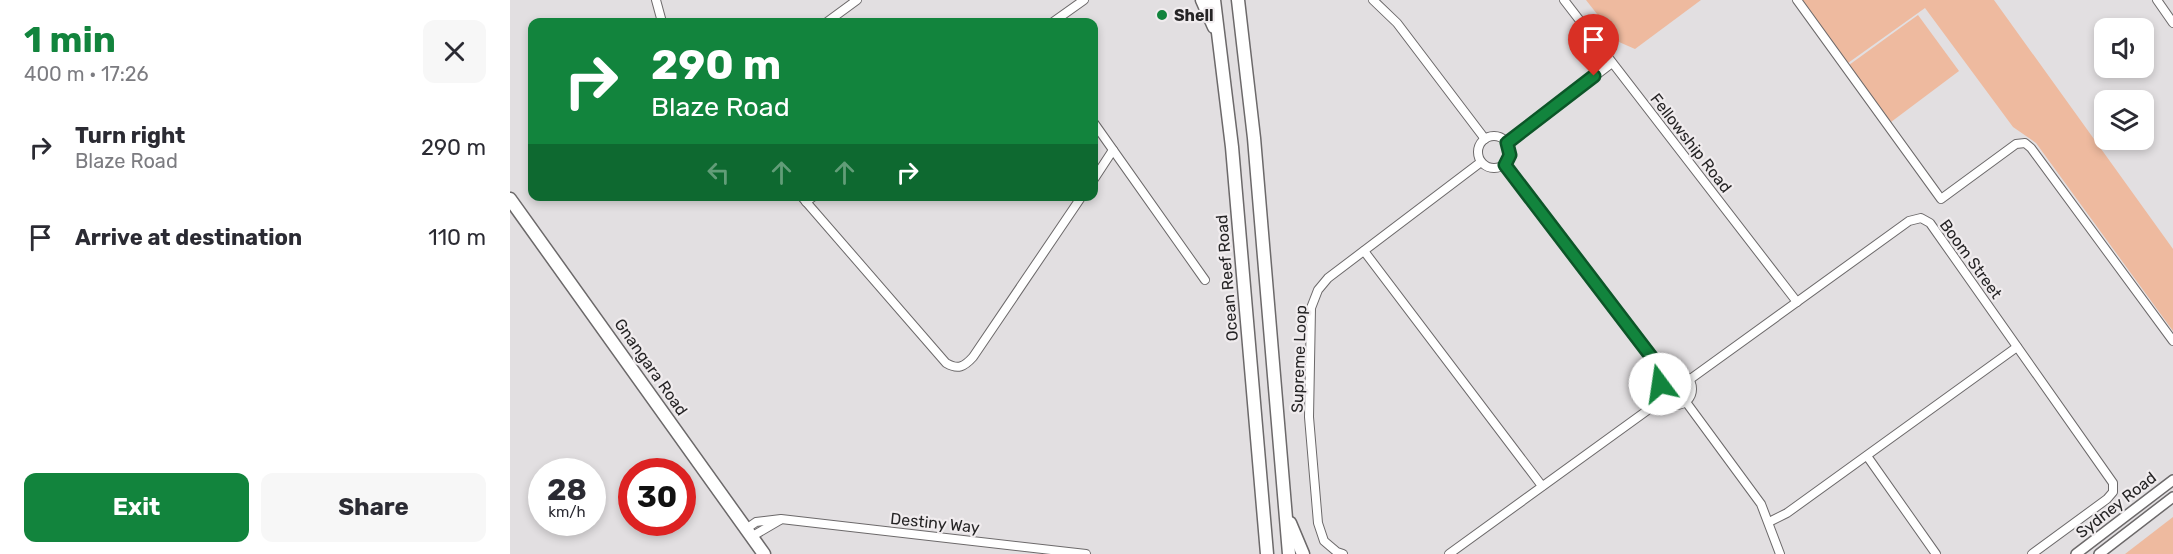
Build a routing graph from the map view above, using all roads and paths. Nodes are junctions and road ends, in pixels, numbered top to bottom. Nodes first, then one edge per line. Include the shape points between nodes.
1 (656, 0) edge
2 (857, 0) edge
3 (1084, 0) edge
4 (1202, 0) edge
5 (1214, 0) edge
6 (1373, 0) edge
7 (1564, 0) edge
8 (1797, 0) edge
9 (2157, 0) edge
10 (1241, 3) edge
11 (661, 18) edge
12 (832, 18) edge
13 (1059, 18) edge
14 (2173, 23) edge
15 (1219, 36) junction
16 (1612, 63) junction
17 (1098, 129) edge
18 (1485, 139) junction
19 (1507, 143) junction
20 (1113, 150) junction
21 (1481, 162) junction
22 (1505, 165) junction
23 (1098, 173) edge
24 (510, 199) edge
25 (805, 201) edge
26 (1079, 201) edge
27 (1365, 251) junction
28 (1205, 280) dead end
29 (1797, 302) junction
30 (2173, 341) edge
31 (2018, 347) junction
32 (1666, 376) junction
33 (1689, 380) junction
34 (1663, 399) junction
35 (1686, 402) junction
36 (1867, 456) junction
37 (2173, 480) edge
38 (1542, 486) junction
39 (2173, 497) edge
40 (1285, 510) junction
41 (1769, 522) junction
42 (748, 533) junction
43 (1266, 553) edge
44 (764, 554) edge
45 (1086, 554) edge
46 (1289, 554) edge
47 (1303, 554) edge
48 (1344, 554) edge
49 (1449, 554) edge
50 (1780, 554) edge
51 (1936, 554) edge
52 (2032, 554) edge
53 (2076, 554) edge
54 (2099, 554) edge

1 - 11 street
2 - 12 street
3 - 13 street
4 - 15 main road
5 - 15 main road, Ocean Reef Road
6 - 18 street via 1397,23
7 - 16 street, Fellowship Road
8 - 30 street via 1941,199 2016,144 2025,143
9 - 14 street
10 - 40 main road
15 - 43 main road, Ocean Reef Road
16 - 19 street
16 - 29 street, Fellowship Road
17 - 20 street
18 - 19 street via 1496,136
18 - 21 street via 1478,152
19 - 22 street via 1510,155
20 - 23 street
20 - 28 street
21 - 22 street via 1495,169
21 - 27 street, Supreme Loop
22 - 32 street
24 - 42 main road, Gnangara Road
25 - 26 street via 946,363 961,367 974,357
27 - 38 street
27 - 48 street, Supreme Loop via 1328,278 1311,308 1309,417 1318,523 1324,541
29 - 31 street, Boom Street via 1909,221 1921,218 1930,223
29 - 33 street, Boom Street
31 - 36 street
31 - 52 street, Boom Street via 2113,483 2113,492
32 - 33 street via 1677,373
32 - 34 street via 1660,384
33 - 35 street via 1692,393
34 - 35 street via 1676,405
34 - 38 street
35 - 41 street via 1744,479
36 - 41 street
36 - 51 street
37 - 53 street, Sydney Road
38 - 49 street
39 - 54 street, Sydney Road
40 - 46 main road
40 - 47 main road
41 - 50 street
42 - 44 main road, Gnangara Road
42 - 45 street, Destiny Way via 781,519

